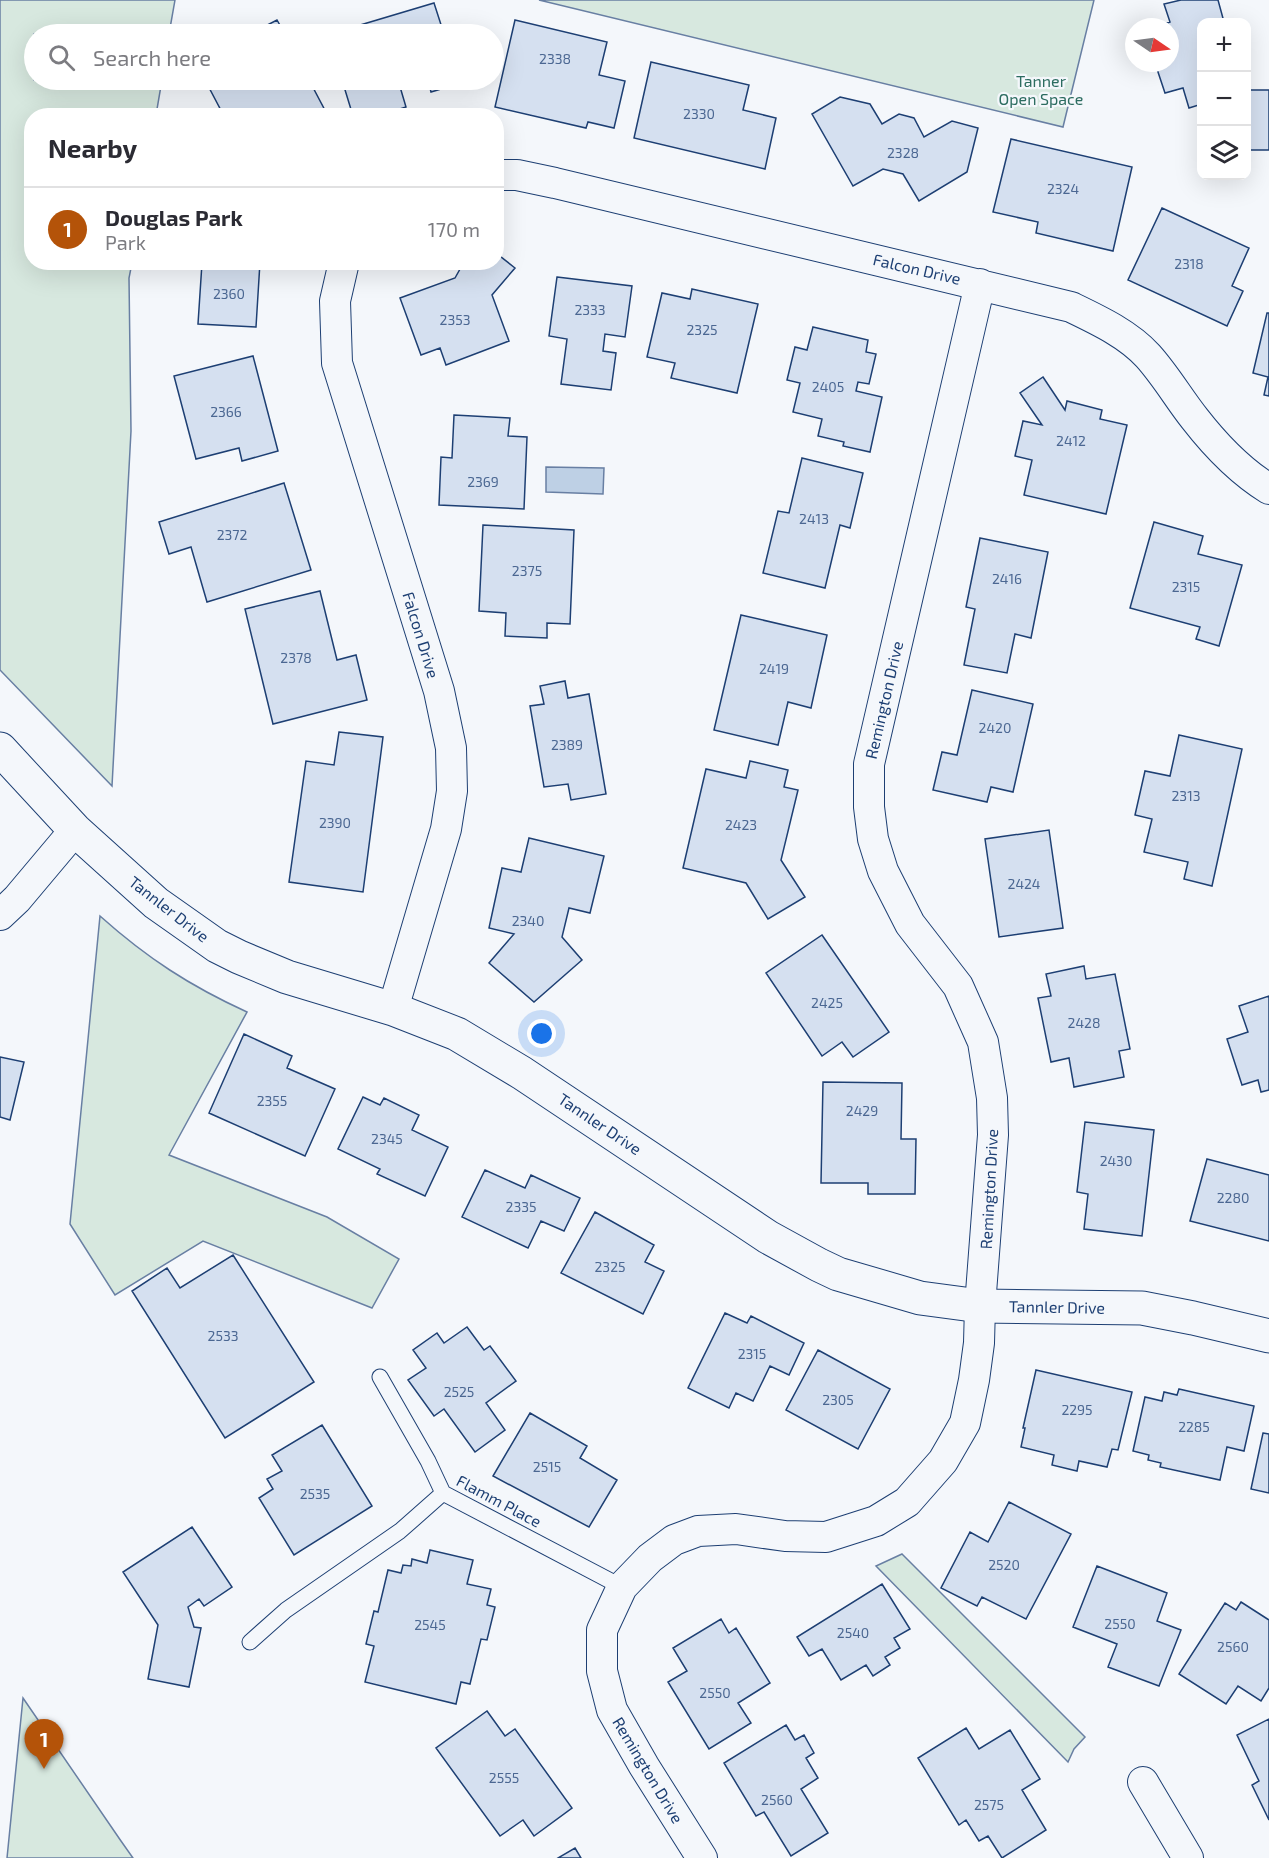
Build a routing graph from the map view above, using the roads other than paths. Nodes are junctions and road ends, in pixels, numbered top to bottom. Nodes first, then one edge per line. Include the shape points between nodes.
1 (504, 175) edge
2 (342, 270) edge
3 (980, 284) junction
4 (1269, 489) edge
5 (0, 749) edge
6 (75, 830) junction
7 (0, 915) edge
8 (393, 1009) junction
9 (980, 1306) junction
10 (1269, 1336) edge
11 (380, 1377) dead end
12 (443, 1493) junction
13 (622, 1587) junction
14 (250, 1642) dead end
15 (1143, 1782) dead end
16 (702, 1858) edge
17 (1188, 1858) edge

1 - 3 street, Falcon Drive via 566,185
2 - 8 street, Falcon Drive via 335,301 337,363 439,691 451,748 452,791 446,829
3 - 4 street, Falcon Drive via 1071,307 1111,326 1147,355 1221,450
3 - 9 street, Remington Drive via 869,764 869,807 883,871 910,924 958,986 983,1042 993,1135
5 - 6 street, Tannler Drive
6 - 7 street
6 - 8 street, Tannler Drive via 156,903 217,946 287,977
8 - 9 street, Tannler Drive via 434,1023 486,1051 802,1257 888,1290
9 - 10 street, Tannler Drive via 1142,1308
9 - 13 street, Remington Drive via 979,1343 965,1423 943,1461 907,1502 876,1521 826,1537 736,1529 698,1531 674,1540
11 - 12 lane, Flamm Place
12 - 13 lane, Flamm Place
12 - 14 lane via 400,1531 286,1610
13 - 16 street, Remington Drive via 602,1630 602,1671 612,1710
15 - 17 street

